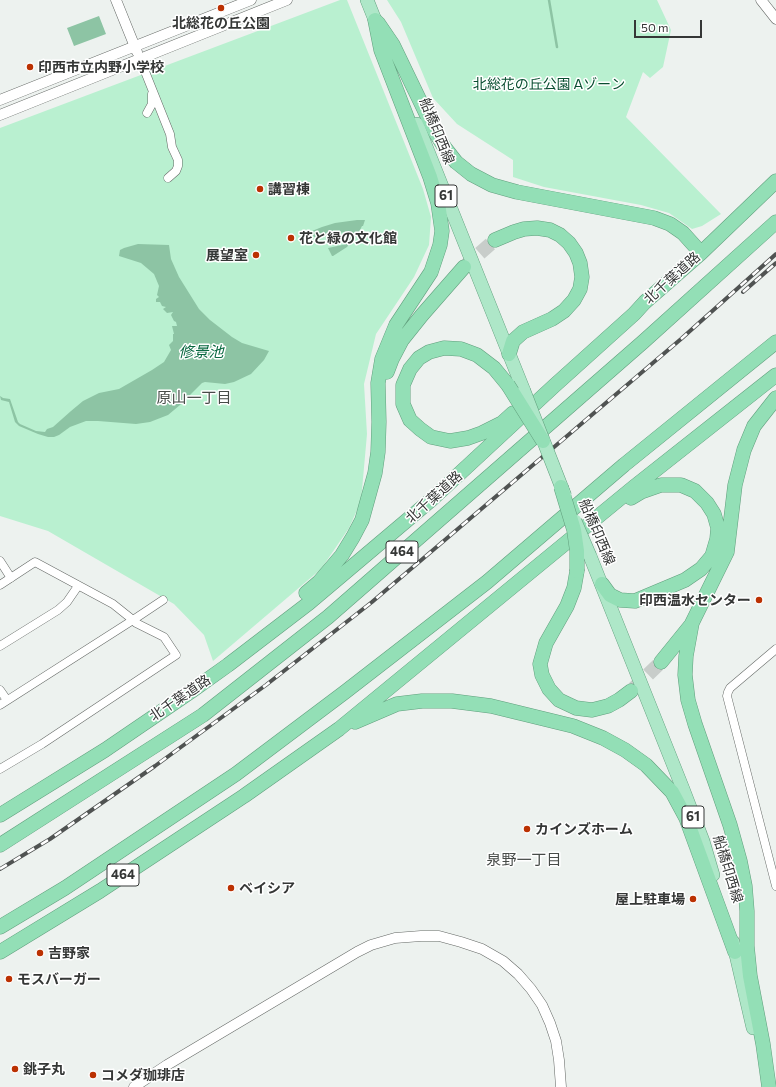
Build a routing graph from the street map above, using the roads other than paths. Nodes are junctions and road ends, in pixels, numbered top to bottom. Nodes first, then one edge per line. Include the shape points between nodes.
1 (116, 0) edge
2 (251, 0) edge
3 (287, 0) edge
4 (367, 0) edge
5 (760, 0) edge
6 (776, 19) edge
7 (375, 20) junction
8 (134, 47) junction
9 (140, 59) junction
10 (153, 91) junction
11 (0, 100) edge
12 (147, 113) dead end
13 (0, 115) edge
14 (168, 178) dead end
15 (776, 181) edge
16 (776, 222) edge
17 (495, 240) tunnel mouth
18 (701, 252) junction
19 (464, 267) tunnel mouth
20 (645, 302) junction
21 (776, 342) edge
22 (509, 354) junction
23 (776, 375) edge
24 (776, 398) edge
25 (379, 422) junction
26 (543, 441) junction
27 (561, 487) junction
28 (0, 562) edge
29 (11, 578) junction
30 (602, 584) junction
31 (0, 585) edge
32 (78, 586) junction
33 (498, 598) junction
34 (163, 600) dead end
35 (133, 620) junction
36 (692, 623) junction
37 (0, 646) edge
38 (776, 649) edge
39 (661, 662) tunnel mouth
40 (0, 690) edge
41 (193, 690) junction
42 (631, 691) tunnel mouth
43 (3, 702) edge
44 (339, 729) junction
45 (0, 769) edge
46 (0, 815) edge
47 (0, 845) edge
48 (776, 886) edge
49 (0, 927) edge
50 (0, 952) edge
51 (735, 952) junction
52 (134, 1087) edge
53 (561, 1087) edge
54 (762, 1087) edge
55 (770, 1087) edge

1 - 8 street
2 - 8 street
3 - 9 street
4 - 7 main road, 船橋印西線 / 61
5 - 6 street
7 - 18 highway via 393,44 435,132 456,162 471,174 492,185 517,192 654,218 670,224 683,233
7 - 22 main road, 船橋印西線 / 61
7 - 25 highway via 381,50 430,177 438,203 442,231 431,272 396,325 382,359 378,383
8 - 9 street
8 - 11 street
9 - 10 street
9 - 13 street
10 - 12 street via 152,104
10 - 14 street via 178,160 176,171
15 - 18 highway, 北千葉道路 / 464
16 - 47 highway, 北千葉道路 / 464 via 643,342 328,617 203,715
17 - 22 highway via 524,229 550,230 560,235 576,253 582,277 580,289 564,311 523,332 513,341
18 - 20 highway, 北千葉道路 / 464
19 - 25 highway via 402,340 386,376
20 - 26 highway, bridge via 629,311 502,423 468,438 450,441 431,437 410,420 403,404 403,385 410,369 419,358 444,348 460,349 477,355 494,368 508,386
20 - 41 highway, 北千葉道路 / 464 via 426,505 309,603
21 - 49 highway, 464 via 630,460 487,582 345,692 236,774 65,888
22 - 26 main road, 船橋印西線 / 61, bridge
23 - 33 highway, 464
24 - 36 highway via 754,426 744,450 735,484 727,552
25 - 41 highway via 378,452 370,492 362,520 342,555 319,582
26 - 27 main road, 船橋印西線 / 61, bridge
27 - 30 main road, 船橋印西線 / 61, bridge
27 - 42 highway, bridge via 574,530 577,571 574,588 546,643 540,664 542,675 549,689 559,700 576,708 592,710 608,706
28 - 29 street
29 - 31 street
29 - 32 street via 35,562
30 - 33 highway via 610,595 620,600 635,601 686,580 701,569 712,556 717,539 718,528 707,503 695,491 681,485 661,485 641,492 528,579
30 - 51 main road, 船橋印西線 / 61 via 703,841
32 - 35 street via 113,604
32 - 37 street via 58,610
33 - 44 highway, 464
34 - 35 street
35 - 43 street
35 - 45 street via 164,638 176,655
36 - 39 highway
36 - 55 highway via 685,675 688,700 740,860 747,905 750,976
38 - 48 street via 730,688 727,696
40 - 43 street
41 - 46 highway, 北千葉道路 / 464 via 105,750
44 - 50 highway, 464 via 244,796 100,891
44 - 51 highway via 397,704 422,700 452,701 491,706 573,726 626,750 646,765 672,792 686,818
51 - 54 main road, 船橋印西線 / 61 via 750,1014
52 - 53 street via 356,952 395,938 439,936 482,949 503,961 535,994 556,1041

